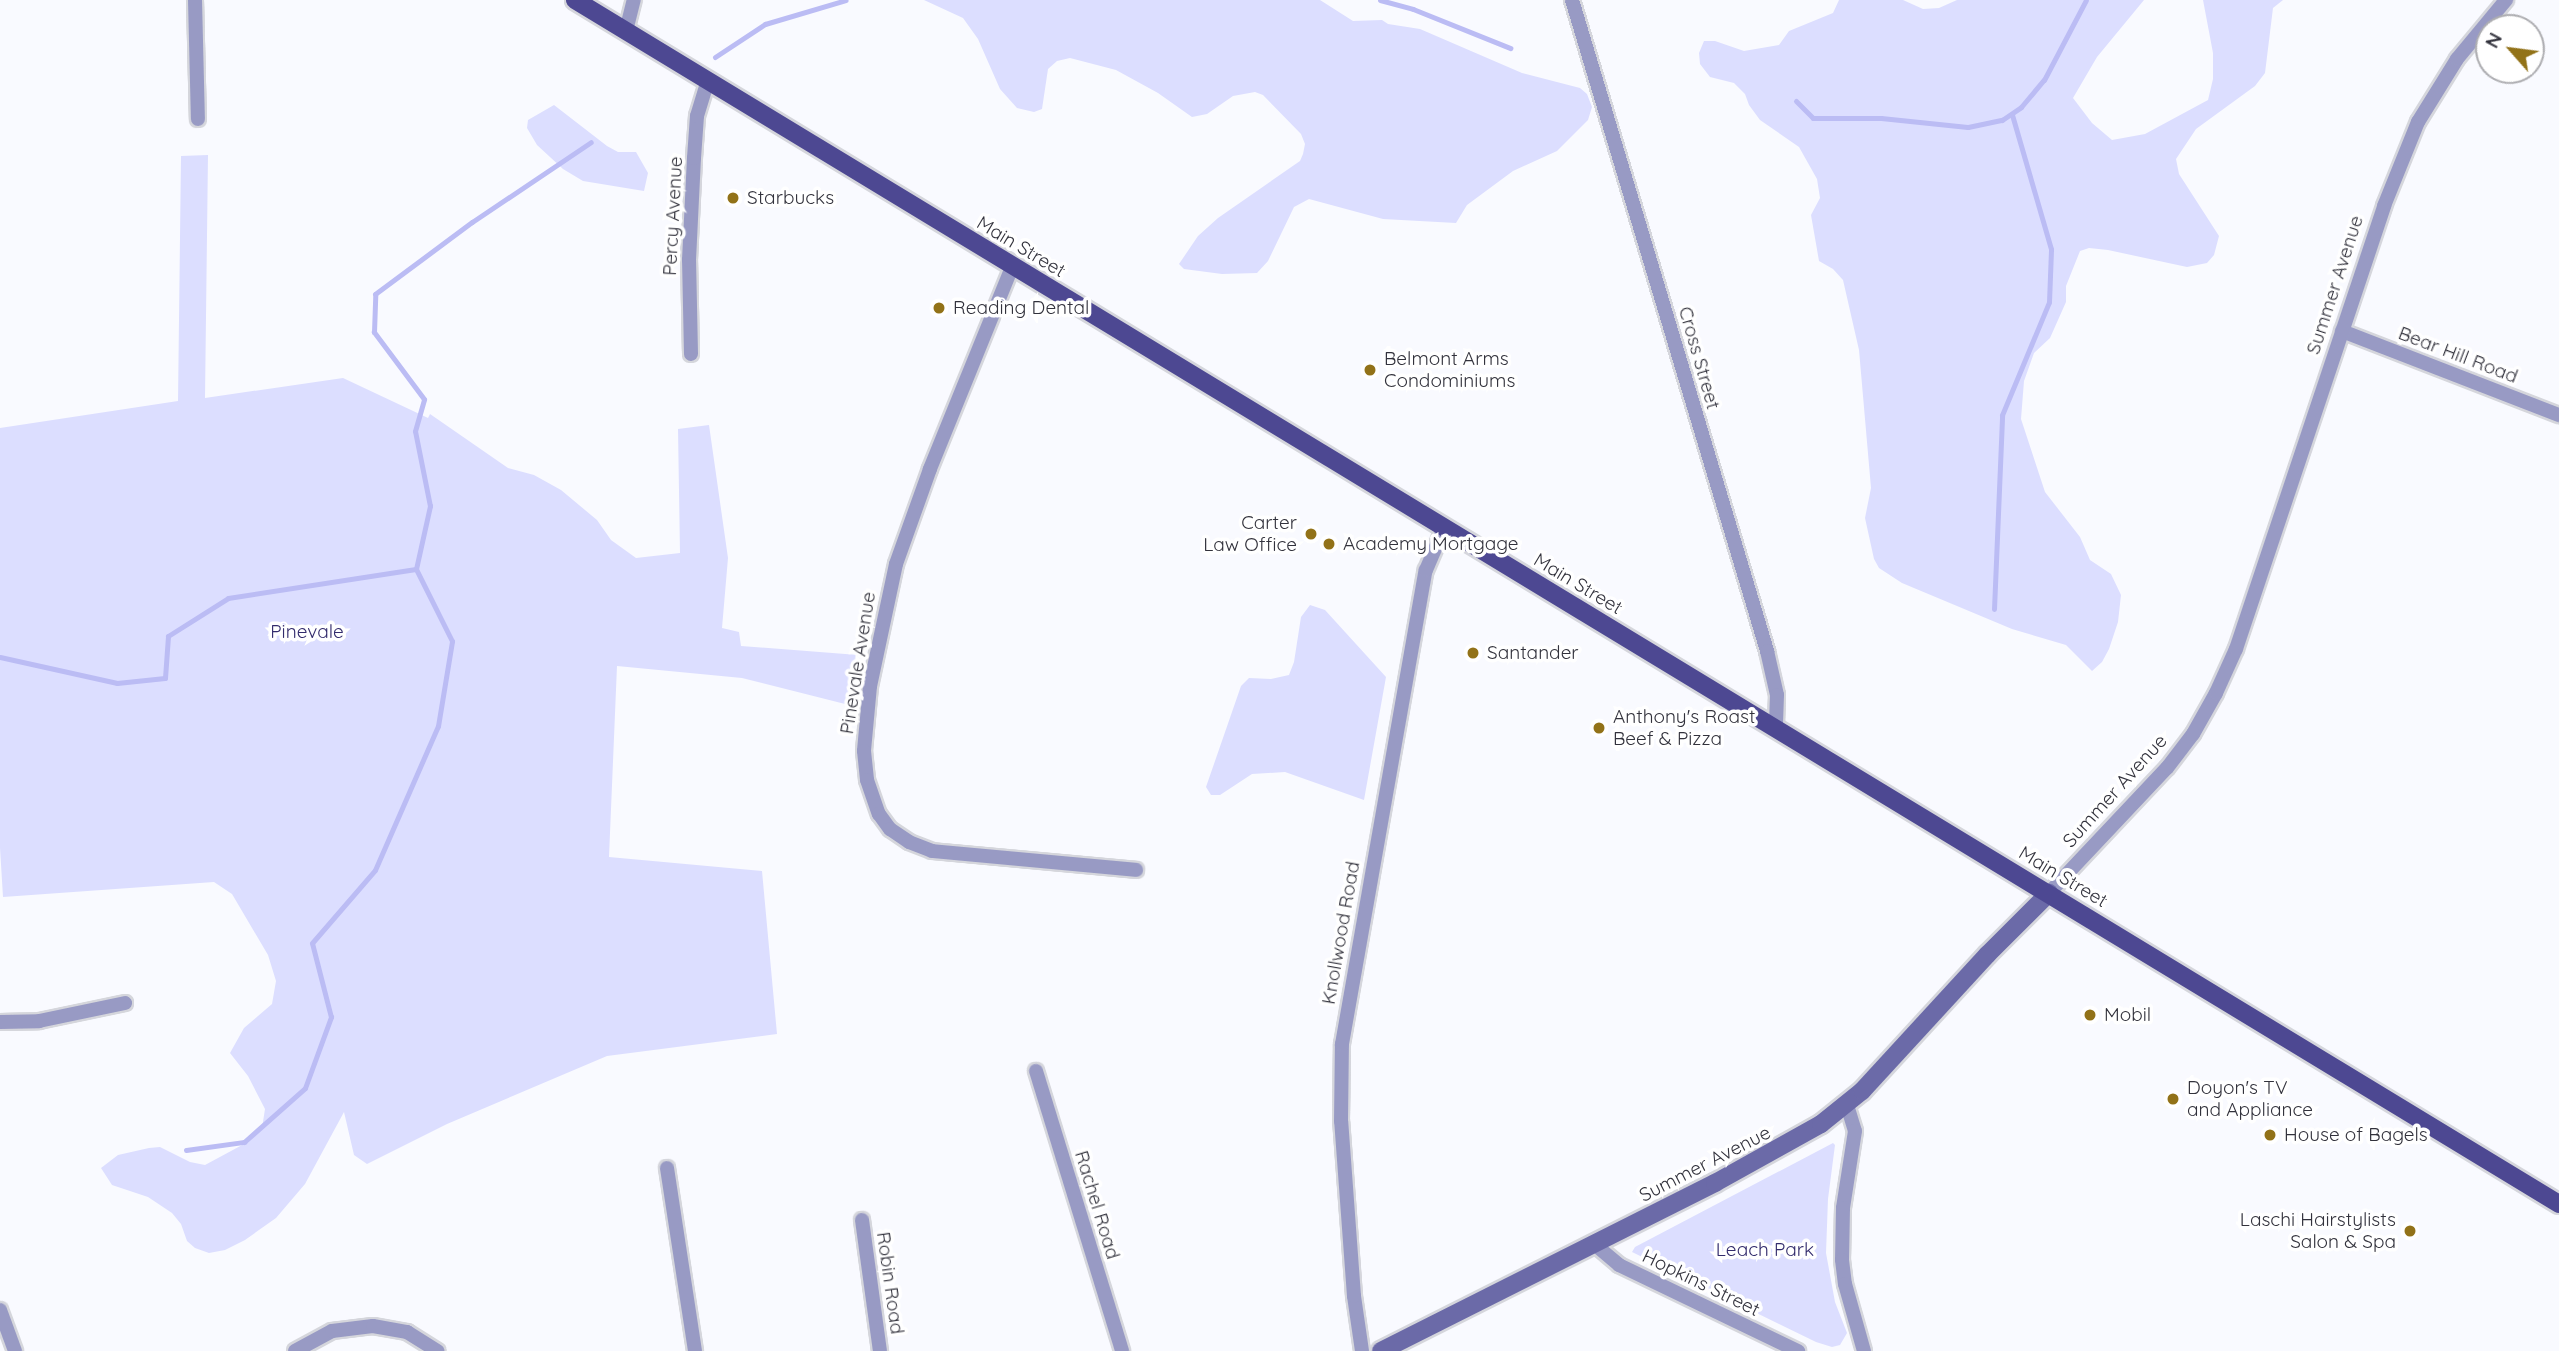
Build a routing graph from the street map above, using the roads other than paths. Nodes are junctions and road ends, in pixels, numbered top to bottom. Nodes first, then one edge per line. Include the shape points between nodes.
1 (195, 0) edge
2 (575, 0) edge
3 (634, 0) edge
4 (1572, 0) edge
5 (2506, 0) edge
6 (625, 31) junction
7 (708, 81) junction
8 (198, 119) dead end
9 (1012, 267) junction
10 (2342, 331) junction
11 (691, 354) dead end
12 (2559, 415) edge
13 (1444, 528) junction
14 (1776, 729) junction
15 (1136, 870) dead end
16 (2049, 893) junction
17 (125, 1003) dead end
18 (0, 1022) edge
19 (1036, 1071) dead end
20 (1847, 1105) junction
21 (667, 1168) dead end
22 (2559, 1204) edge
23 (862, 1220) dead end
24 (1593, 1243) junction
25 (0, 1310) edge
26 (15, 1351) edge
27 (295, 1351) edge
28 (438, 1351) edge
29 (695, 1351) edge
30 (880, 1351) edge
31 (1122, 1351) edge
32 (1362, 1351) edge
33 (1381, 1351) edge
34 (1798, 1351) edge
35 (1864, 1351) edge

1 - 8 street
2 - 6 main road, Main Street
3 - 6 street
4 - 14 street, Cross Street via 1767,651 1777,695
5 - 10 street, Summer Avenue via 2456,59 2418,122
6 - 7 main road, Main Street
7 - 9 main road, Main Street
7 - 11 street, Percy Avenue via 697,116 694,158
9 - 13 main road, Main Street
9 - 15 street, Pinevale Avenue via 896,564 870,686 864,751 867,780 885,823 909,842 932,851
10 - 12 street, Bear Hill Road
10 - 16 street, Summer Avenue via 2236,649 2217,693 2167,768
13 - 14 main road, Main Street
13 - 32 street, Knollwood Road via 1426,568 1342,1044 1341,1121
14 - 16 main road, Main Street
16 - 20 street, Summer Avenue
16 - 22 main road, Main Street
17 - 18 street via 51,1019
19 - 31 street, Rachel Road
20 - 24 street, Summer Avenue via 1793,1142
20 - 35 street via 1855,1131 1843,1208 1842,1260
21 - 29 street
23 - 30 street, Robin Road
24 - 33 street, Summer Avenue
24 - 34 street, Hopkins Street via 1616,1264
25 - 26 street
27 - 28 street via 332,1331 373,1325 407,1332

